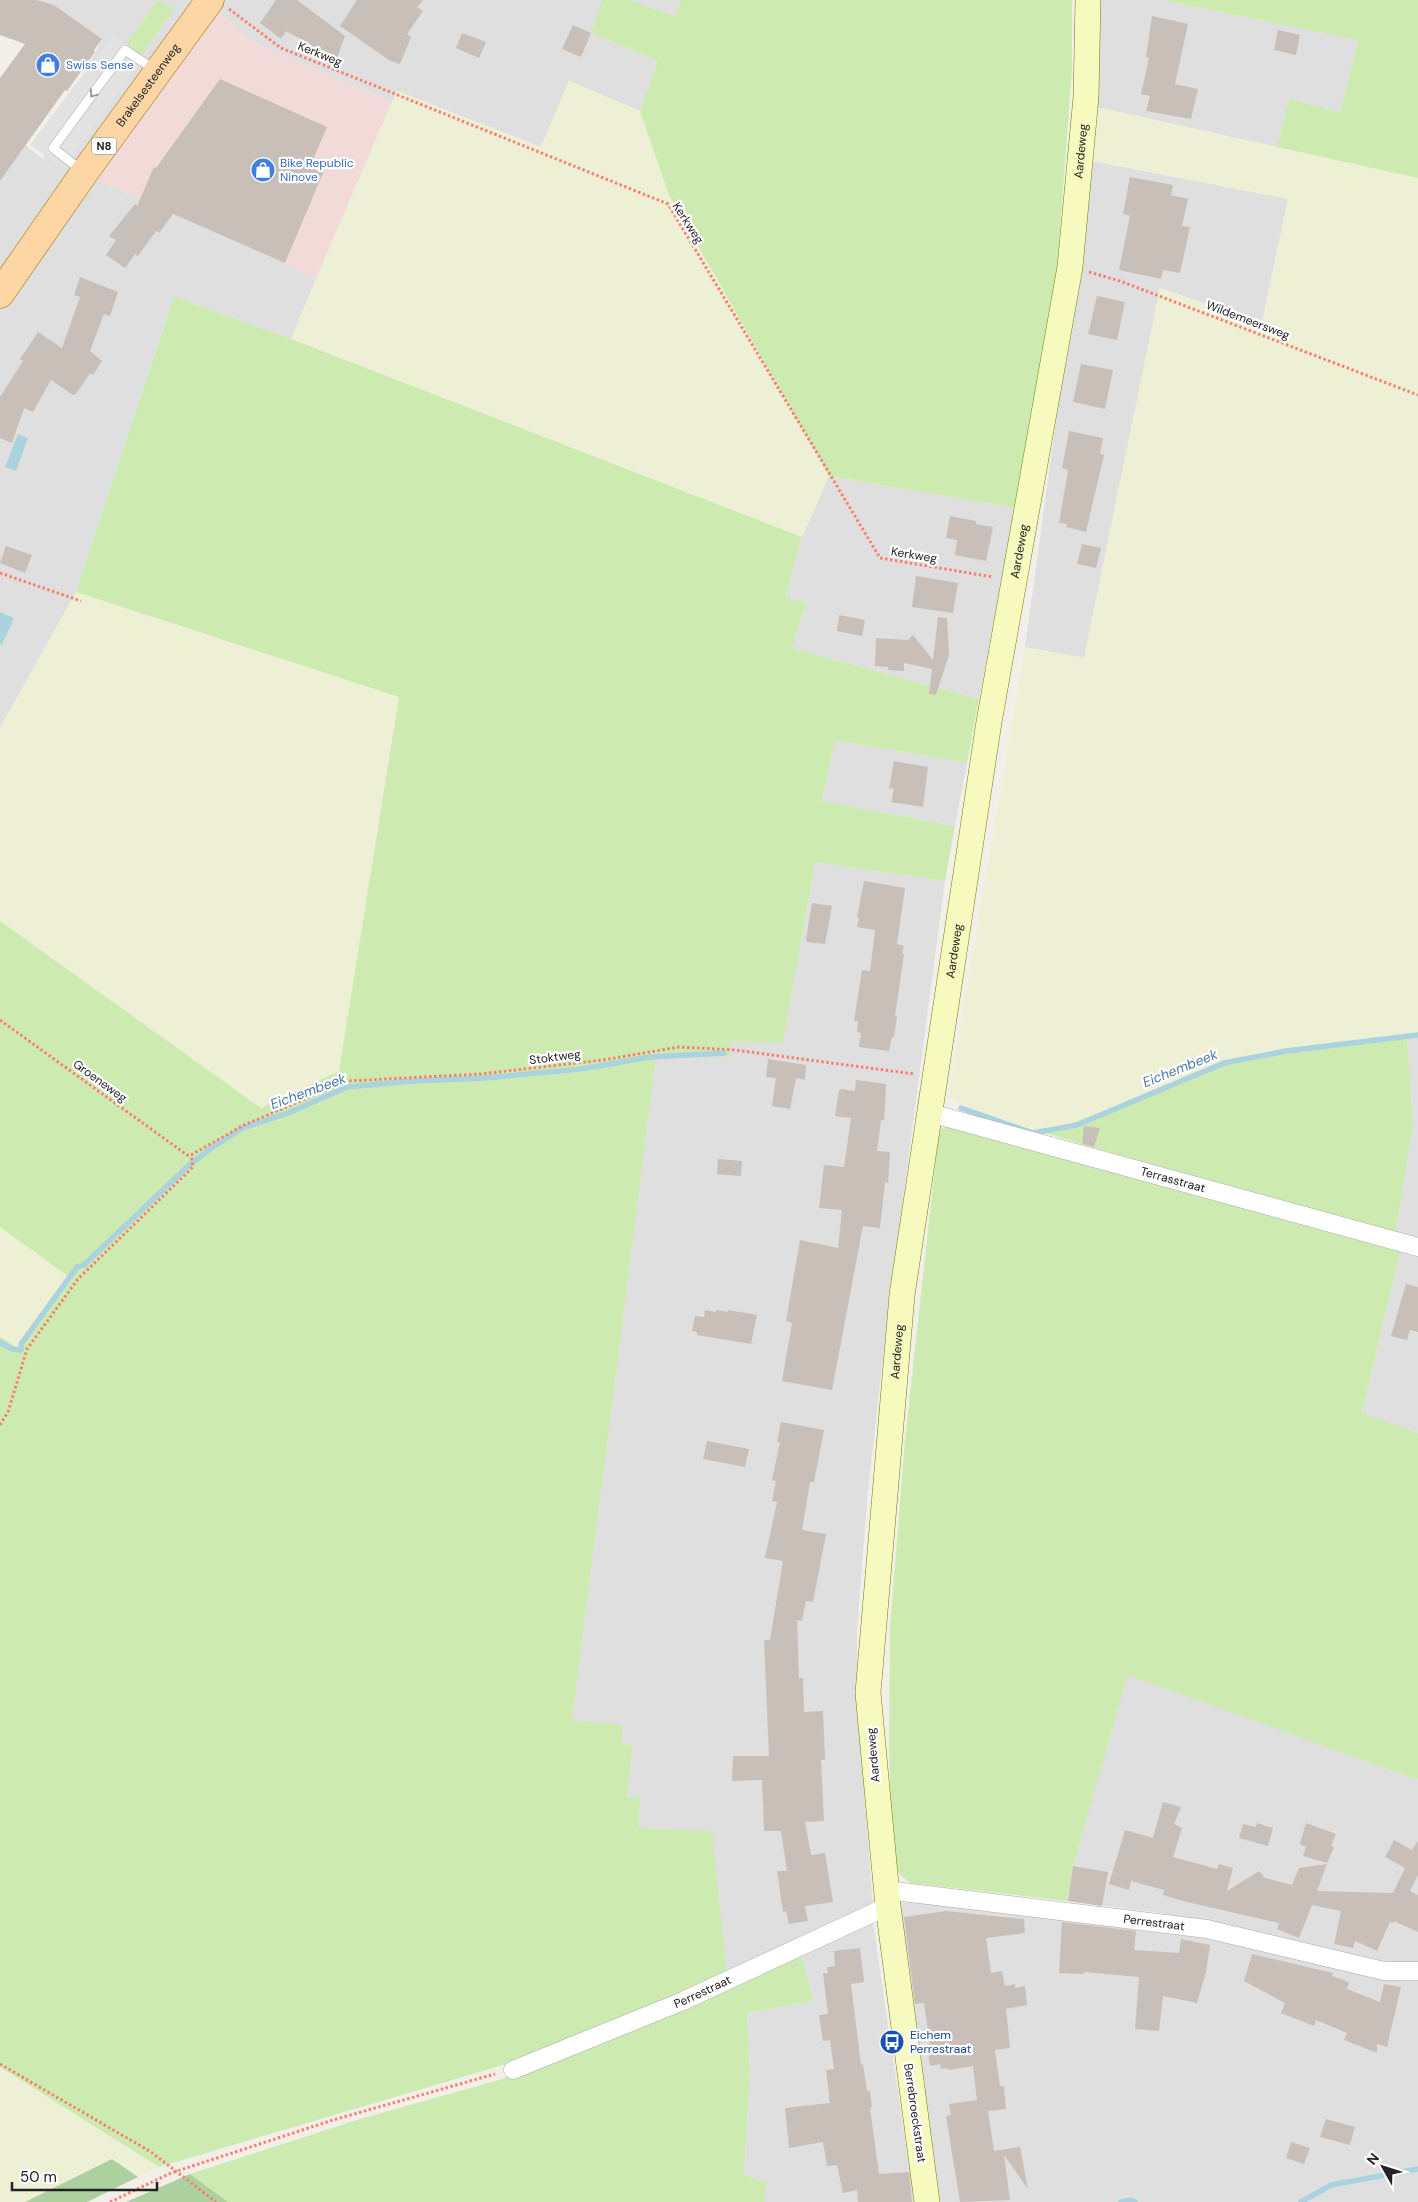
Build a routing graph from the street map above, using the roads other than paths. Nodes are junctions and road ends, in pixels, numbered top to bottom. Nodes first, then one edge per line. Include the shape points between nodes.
1 (1088, 0) edge
2 (211, 2) edge
3 (0, 274) edge
4 (0, 294) edge
5 (930, 1112) junction
6 (1418, 1248) edge
7 (887, 1898) junction
8 (1418, 1971) edge
9 (513, 2070) road end
10 (927, 2202) edge

1 - 5 street, Aardeweg via 1086,97 1070,267 989,722
2 -> 3 main road, Brakelsesteenweg / N8 via 149,66
2 - 4 main road, Brakelsesteenweg / N8 via 84,173
5 - 6 street, Terrasstraat
5 - 7 street, Aardeweg via 902,1295 868,1693
7 - 8 street, Perrestraat via 1207,1929 1384,1971
7 - 9 street, Perrestraat via 683,2001
7 - 10 street, Berrebroeckstraat

